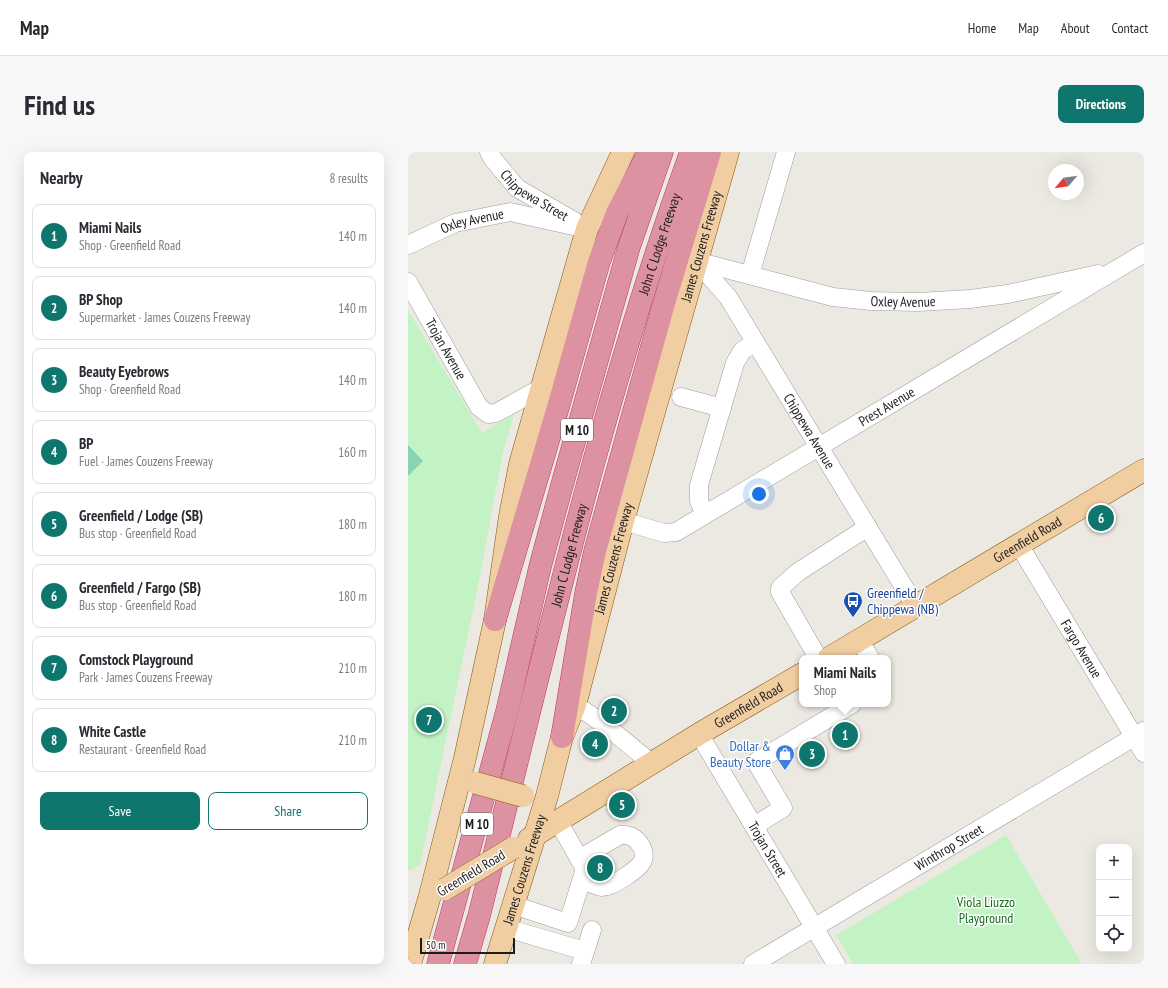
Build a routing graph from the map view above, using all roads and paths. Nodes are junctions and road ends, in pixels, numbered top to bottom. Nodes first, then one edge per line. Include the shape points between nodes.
1 (489, 152) edge
2 (623, 152) edge
3 (649, 152) edge
4 (662, 152) edge
5 (691, 152) edge
6 (710, 152) edge
7 (728, 152) edge
8 (786, 152) edge
9 (587, 229) junction
10 (408, 245) edge
11 (1144, 253) edge
12 (696, 261) junction
13 (1113, 271) junction
14 (750, 275) junction
15 (408, 282) edge
16 (755, 342) junction
17 (541, 388) junction
18 (681, 397) dead end
19 (722, 408) junction
20 (819, 448) junction
21 (1144, 470) edge
22 (705, 515) junction
23 (623, 520) junction
24 (868, 527) junction
25 (1019, 545) junction
26 (916, 607) junction
27 (495, 620) junction
28 (864, 649) edge
29 (816, 655) edge
30 (841, 655) edge
31 (799, 676) edge
32 (575, 705) junction
33 (847, 707) edge
34 (699, 734) junction
35 (1139, 734) edge
36 (562, 737) junction
37 (1144, 753) edge
38 (465, 758) junction
39 (651, 763) junction
40 (551, 776) junction
41 (558, 821) junction
42 (754, 826) junction
43 (535, 835) junction
44 (579, 858) junction
45 (582, 880) junction
46 (437, 894) junction
47 (513, 905) junction
48 (408, 911) edge
49 (506, 928) junction
50 (815, 928) junction
51 (592, 930) dead end
52 (583, 958) edge
53 (410, 964) edge
54 (438, 964) edge
55 (465, 964) edge
56 (495, 964) edge
57 (753, 964) edge
58 (836, 964) edge

1 - 9 street, Chippewa Street via 517,188
2 - 9 main road
3 - 27 highway via 617,212 599,262
4 - 54 highway, John C Lodge Freeway / M 10 via 629,247 562,485 507,711
5 - 55 highway, John C Lodge Freeway / M 10 via 646,284 593,463
6 - 36 highway via 664,302 595,551
7 - 12 main road, James Couzens Freeway
8 - 14 street
9 - 10 street, Oxley Avenue via 510,212 455,223
9 - 17 main road
11 - 13 street, Prest Avenue
12 - 14 street, Oxley Avenue
12 - 16 street, Chippewa Avenue via 728,297
12 - 23 main road, James Couzens Freeway
13 - 14 street, Oxley Avenue via 1008,294 918,302 833,297
13 - 20 street, Prest Avenue
15 - 17 street, Trojan Avenue via 479,407 488,414 496,413
16 - 19 street via 742,351 735,363
16 - 20 street, Chippewa Avenue
17 - 27 main road via 520,464
18 - 19 street
19 - 22 street via 698,485 698,501
20 - 22 street, Prest Avenue
20 - 24 street, Chippewa Avenue
21 - 25 main road, Greenfield Road
22 - 23 street, Prest Avenue via 670,533
23 - 32 main road, James Couzens Freeway
24 - 26 street, Chippewa Avenue
24 - 29 street via 798,572 780,588
25 - 26 main road, Greenfield Road
25 - 35 street, Fargo Avenue
26 - 28 main road, Greenfield Road
27 - 38 main road
28 - 30 main road, Greenfield Road
31 - 34 main road, Greenfield Road
32 - 36 main road, James Couzens Freeway
32 - 39 street
33 - 42 street via 756,762 783,808
34 - 39 main road, Greenfield Road
34 - 42 street, Trojan Street
35 - 37 street, Fargo Avenue
35 - 50 street, Winthrop Street
36 - 40 main road, James Couzens Freeway
38 - 40 main road, bridge via 467,768 476,783 523,796 533,793
38 - 46 main road
39 - 41 main road, Greenfield Road
40 - 43 main road, James Couzens Freeway
41 - 43 main road, Greenfield Road
41 - 44 street
42 - 50 street, Trojan Street
43 - 46 main road, Greenfield Road, bridge
43 - 47 main road, James Couzens Freeway
44 - 45 street via 585,869
44 - 45 street via 626,834 637,840 644,852 639,867 610,885 602,887
45 - 47 street via 568,923
46 - 48 main road, Greenfield Road
46 - 53 main road
47 - 49 main road, James Couzens Freeway
49 - 52 street
49 - 56 main road, James Couzens Freeway
50 - 57 street, Winthrop Street
50 - 58 street, Trojan Street
51 - 52 street

